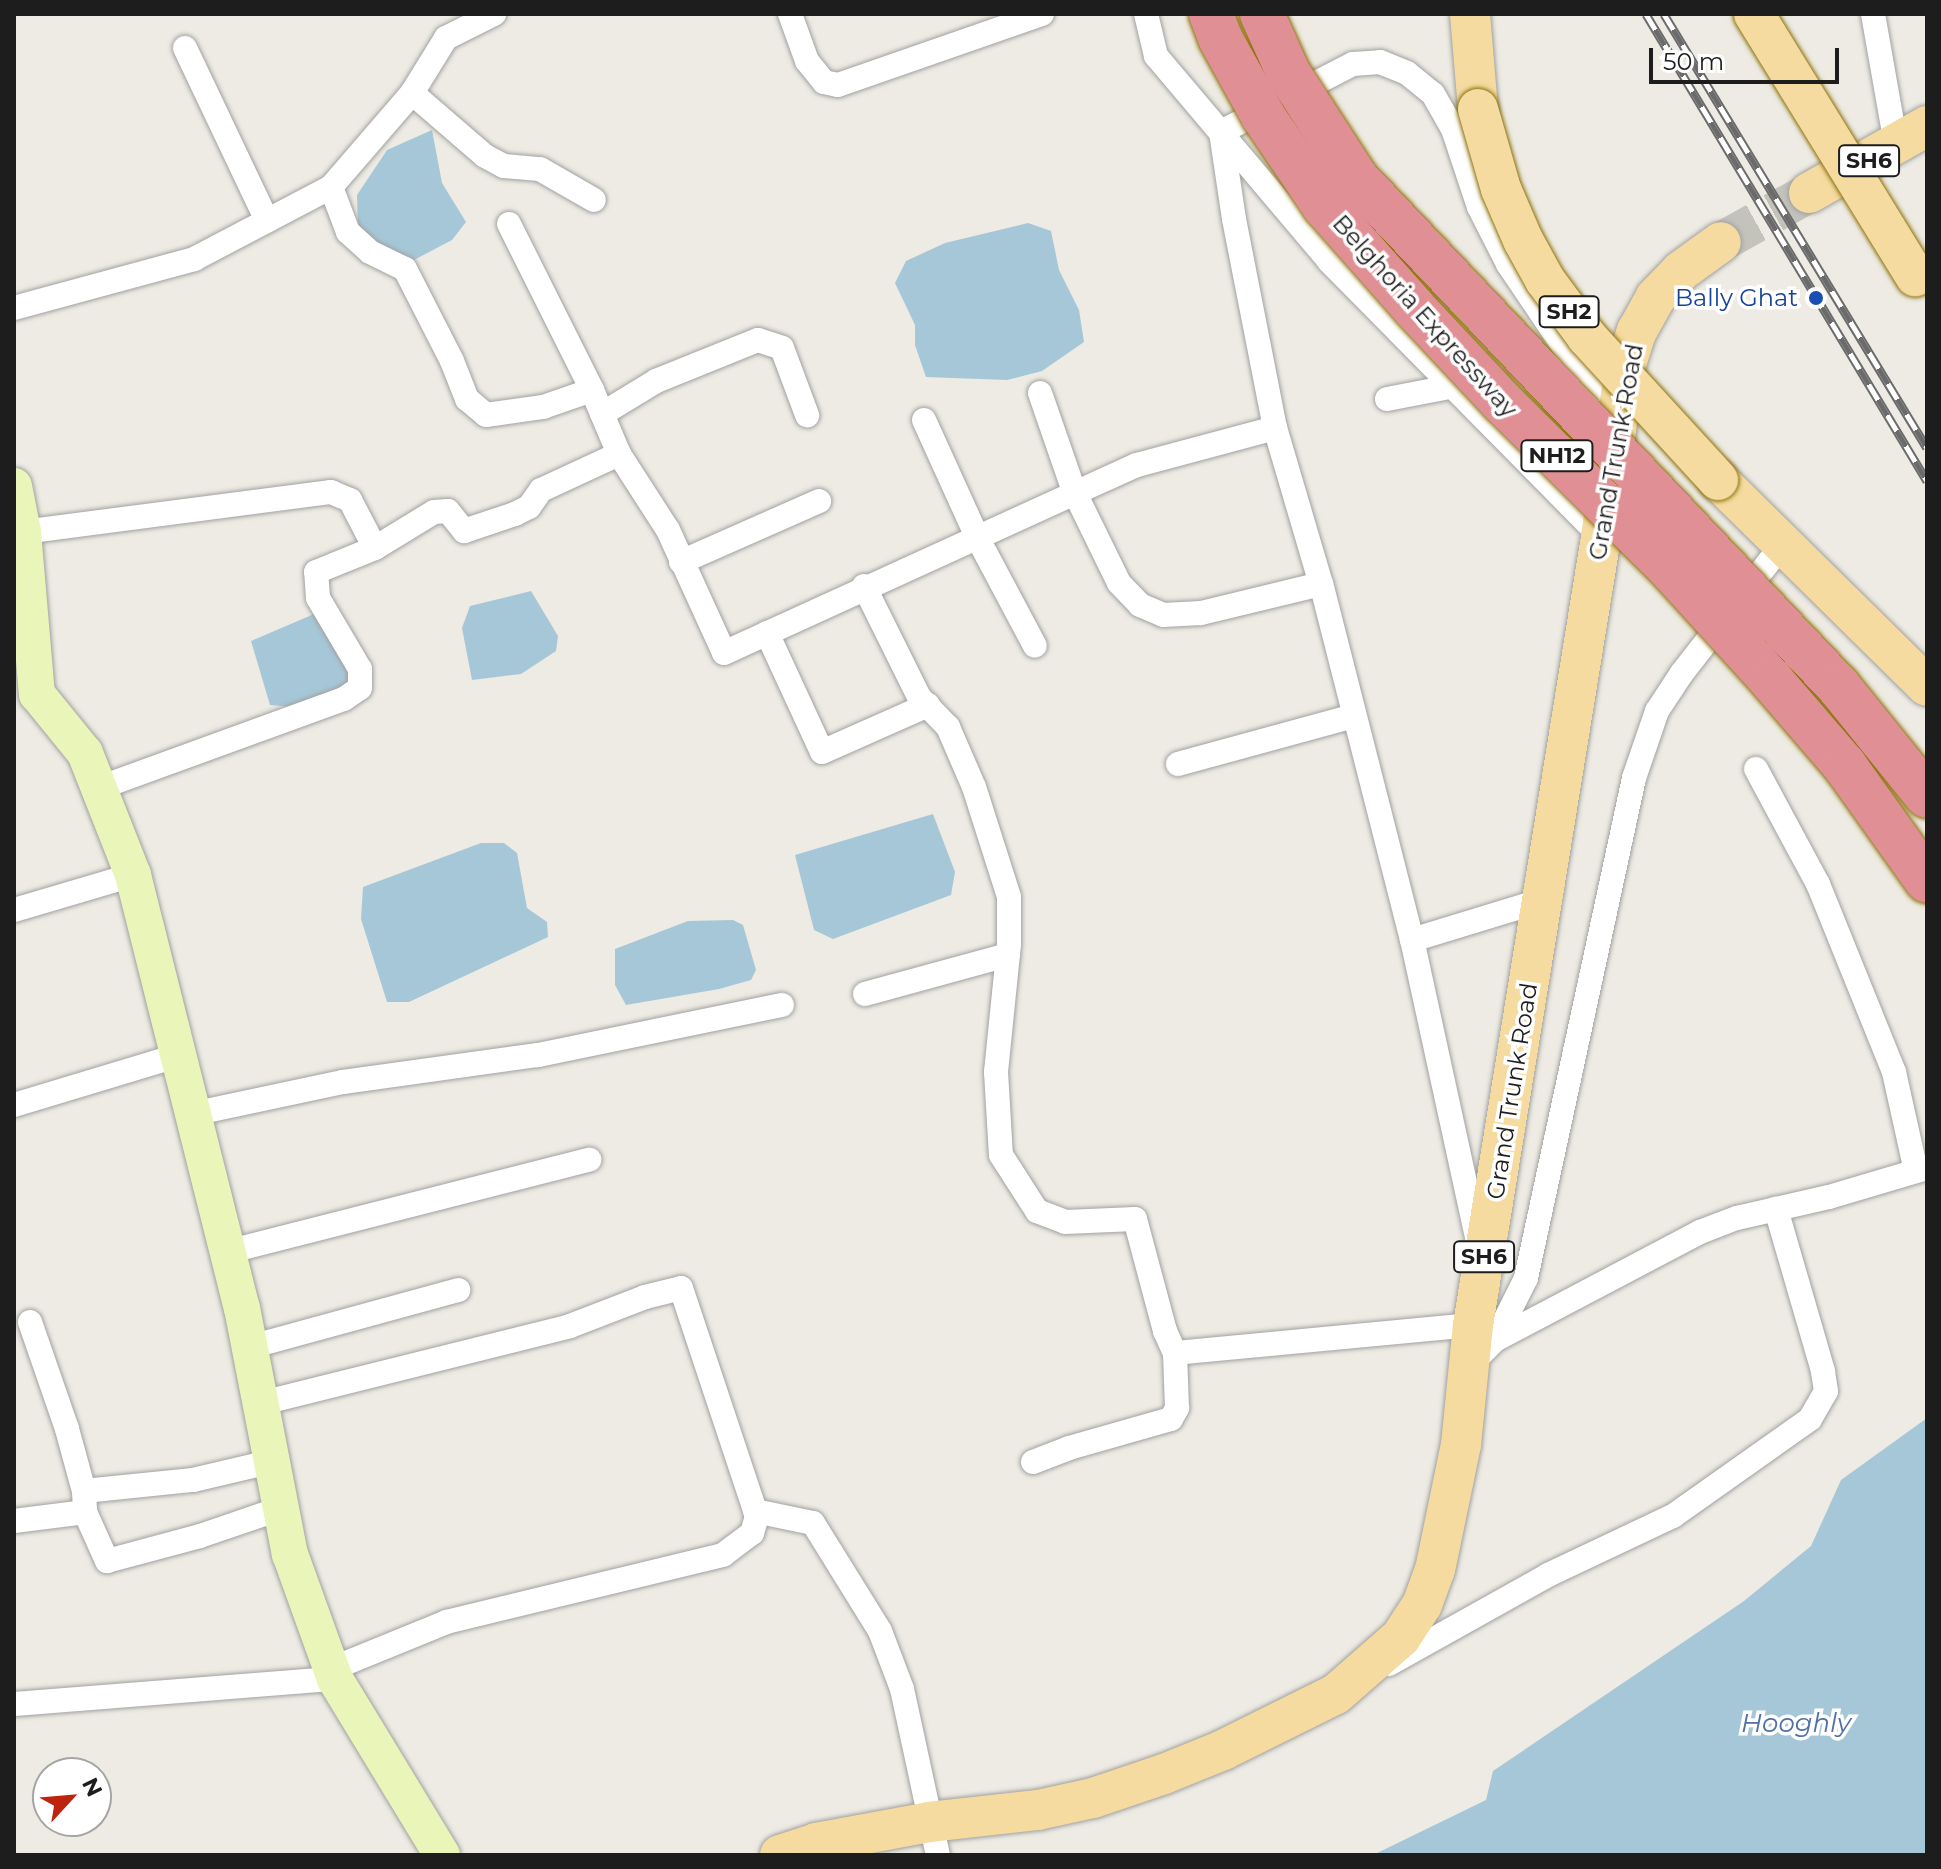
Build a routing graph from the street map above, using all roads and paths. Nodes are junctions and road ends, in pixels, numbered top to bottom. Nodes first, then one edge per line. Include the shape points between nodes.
1 (494, 14) edge
2 (790, 14) edge
3 (1042, 14) edge
4 (1146, 14) edge
5 (1211, 14) edge
6 (1262, 14) edge
7 (1470, 14) edge
8 (1754, 14) edge
9 (1873, 14) edge
10 (185, 48) dead end
11 (412, 93) junction
12 (1221, 132) junction
13 (1912, 135) edge
14 (331, 187) junction
15 (1809, 193) tunnel mouth
16 (594, 200) dead end
17 (267, 221) junction
18 (509, 224) dead end
19 (1721, 242) tunnel mouth
20 (1921, 286) edge
21 (14, 308) edge
22 (1455, 386) junction
23 (592, 390) junction
24 (1040, 393) dead end
25 (1387, 399) dead end
26 (1618, 409) junction
27 (602, 414) junction
28 (807, 415) dead end
29 (924, 420) dead end
30 (1275, 428) junction
31 (619, 454) junction
32 (14, 486) edge
33 (1074, 491) junction
34 (819, 501) dead end
35 (23, 532) junction
36 (977, 537) junction
37 (1601, 537) junction
38 (1782, 545) junction
39 (375, 548) junction
40 (681, 562) junction
41 (1321, 584) junction
42 (864, 586) junction
43 (767, 633) junction
44 (1035, 646) dead end
45 (1927, 686) edge
46 (26, 696) edge
47 (928, 705) junction
48 (1354, 716) junction
49 (1178, 764) dead end
50 (1756, 769) dead end
51 (99, 788) junction
52 (1927, 796) edge
53 (133, 875) junction
54 (1927, 881) edge
55 (1543, 900) junction
56 (14, 910) edge
57 (1412, 940) junction
58 (1008, 955) junction
59 (865, 994) dead end
60 (782, 1005) dead end
61 (180, 1055) junction
62 (14, 1105) edge
63 (192, 1114) junction
64 (589, 1160) dead end
65 (1921, 1169) edge
66 (1776, 1209) junction
67 (227, 1252) junction
68 (1483, 1264) junction
69 (458, 1290) dead end
70 (30, 1322) dead end
71 (1479, 1344) junction
72 (250, 1347) junction
73 (1175, 1353) junction
74 (262, 1403) junction
75 (274, 1461) junction
76 (1033, 1462) dead end
77 (84, 1502) junction
78 (282, 1508) junction
79 (755, 1511) junction
80 (14, 1521) edge
81 (333, 1674) junction
82 (1336, 1694) junction
83 (14, 1704) edge
84 (933, 1839) edge
85 (442, 1855) edge
86 (780, 1855) edge

1 - 11 street via 446,38
2 - 3 street via 807,61 824,82 838,85
4 - 12 street via 1156,56
5 - 54 highway, Belghoria Expressway / NH12, bridge via 1263,116 1324,206 1473,372 1672,571 1772,681 1845,766
6 - 52 highway, Belghoria Expressway / NH12, bridge via 1289,74 1357,179 1839,687
7 - 38 main road, SH2, bridge via 1478,109 1501,189 1545,280 1587,337
8 - 20 main road, bridge
9 - 13 street
10 - 17 street
11 - 14 street
11 - 16 street via 485,156 504,166 540,169
12 - 22 street via 1329,261
12 - 26 street via 1353,64 1380,62 1407,73 1433,94 1453,129 1479,207 1508,264 1568,353
12 - 30 street
13 - 15 main road, SH6
14 - 17 street
14 - 23 street via 348,232 370,252 405,269 467,399 486,415 543,407
17 - 21 street via 194,259
18 - 23 street
19 - 26 main road, Grand Trunk Road / SH6 via 1655,298 1625,367
22 - 25 street
22 - 37 street
23 - 27 street
24 - 33 street
26 - 37 main road, Grand Trunk Road / SH6
27 - 28 street via 656,381 758,340 782,348
27 - 31 street
29 - 36 street
30 - 33 street via 1137,465
30 - 41 street
31 - 39 street via 541,490 529,507 515,514 464,531 448,511 434,512
31 - 40 street via 668,530
32 - 35 street
33 - 36 street
33 - 41 street via 1119,583 1140,605 1163,615 1201,613
34 - 40 street
35 - 39 street via 331,492 350,500
35 - 46 street
36 - 42 street
36 - 44 street
37 - 55 main road, Grand Trunk Road / SH6
38 - 45 main road, SH2
38 - 71 street via 1657,711 1634,778 1526,1278
39 - 51 street via 316,572 318,598 360,669 360,688 344,699
40 - 43 street via 724,653
41 - 48 street
42 - 43 street
42 - 47 street via 905,672
43 - 47 street via 822,752
46 - 51 street via 85,753
47 - 58 street via 948,727 974,787 1009,897
48 - 49 street
48 - 57 street
50 - 65 street via 1818,884 1894,1072
51 - 53 street
53 - 56 street
53 - 61 street
55 - 57 street
55 - 68 main road, Grand Trunk Road / SH6
57 - 68 street
58 - 59 street
58 - 73 street via 996,1072 1001,1155 1037,1211 1065,1222 1135,1219
60 - 63 street via 538,1055 343,1082
61 - 62 street
61 - 63 street
63 - 67 street
64 - 67 street
65 - 66 street
66 - 71 street via 1700,1232
66 - 82 street via 1823,1371 1826,1391 1810,1419 1673,1516 1548,1575
67 - 72 street
68 - 71 main road, Grand Trunk Road / SH6
69 - 72 street
70 - 77 street via 67,1429
71 - 73 street
71 - 82 main road, Grand Trunk Road / SH6 via 1447,1522 1422,1605 1401,1637
72 - 74 street
73 - 76 street via 1177,1408 1171,1419
74 - 75 street
74 - 79 street via 570,1326 681,1288
75 - 77 street
75 - 78 street
77 - 78 street via 107,1561
77 - 80 street
78 - 81 street via 290,1554
79 - 81 street via 752,1533 723,1555 447,1622
79 - 84 street via 813,1523 880,1631 902,1689
81 - 83 street
81 - 85 street
82 - 84 main road, Grand Trunk Road / SH6 via 1223,1750 1093,1798
84 - 86 main road, Grand Trunk Road / SH6 via 816,1843

